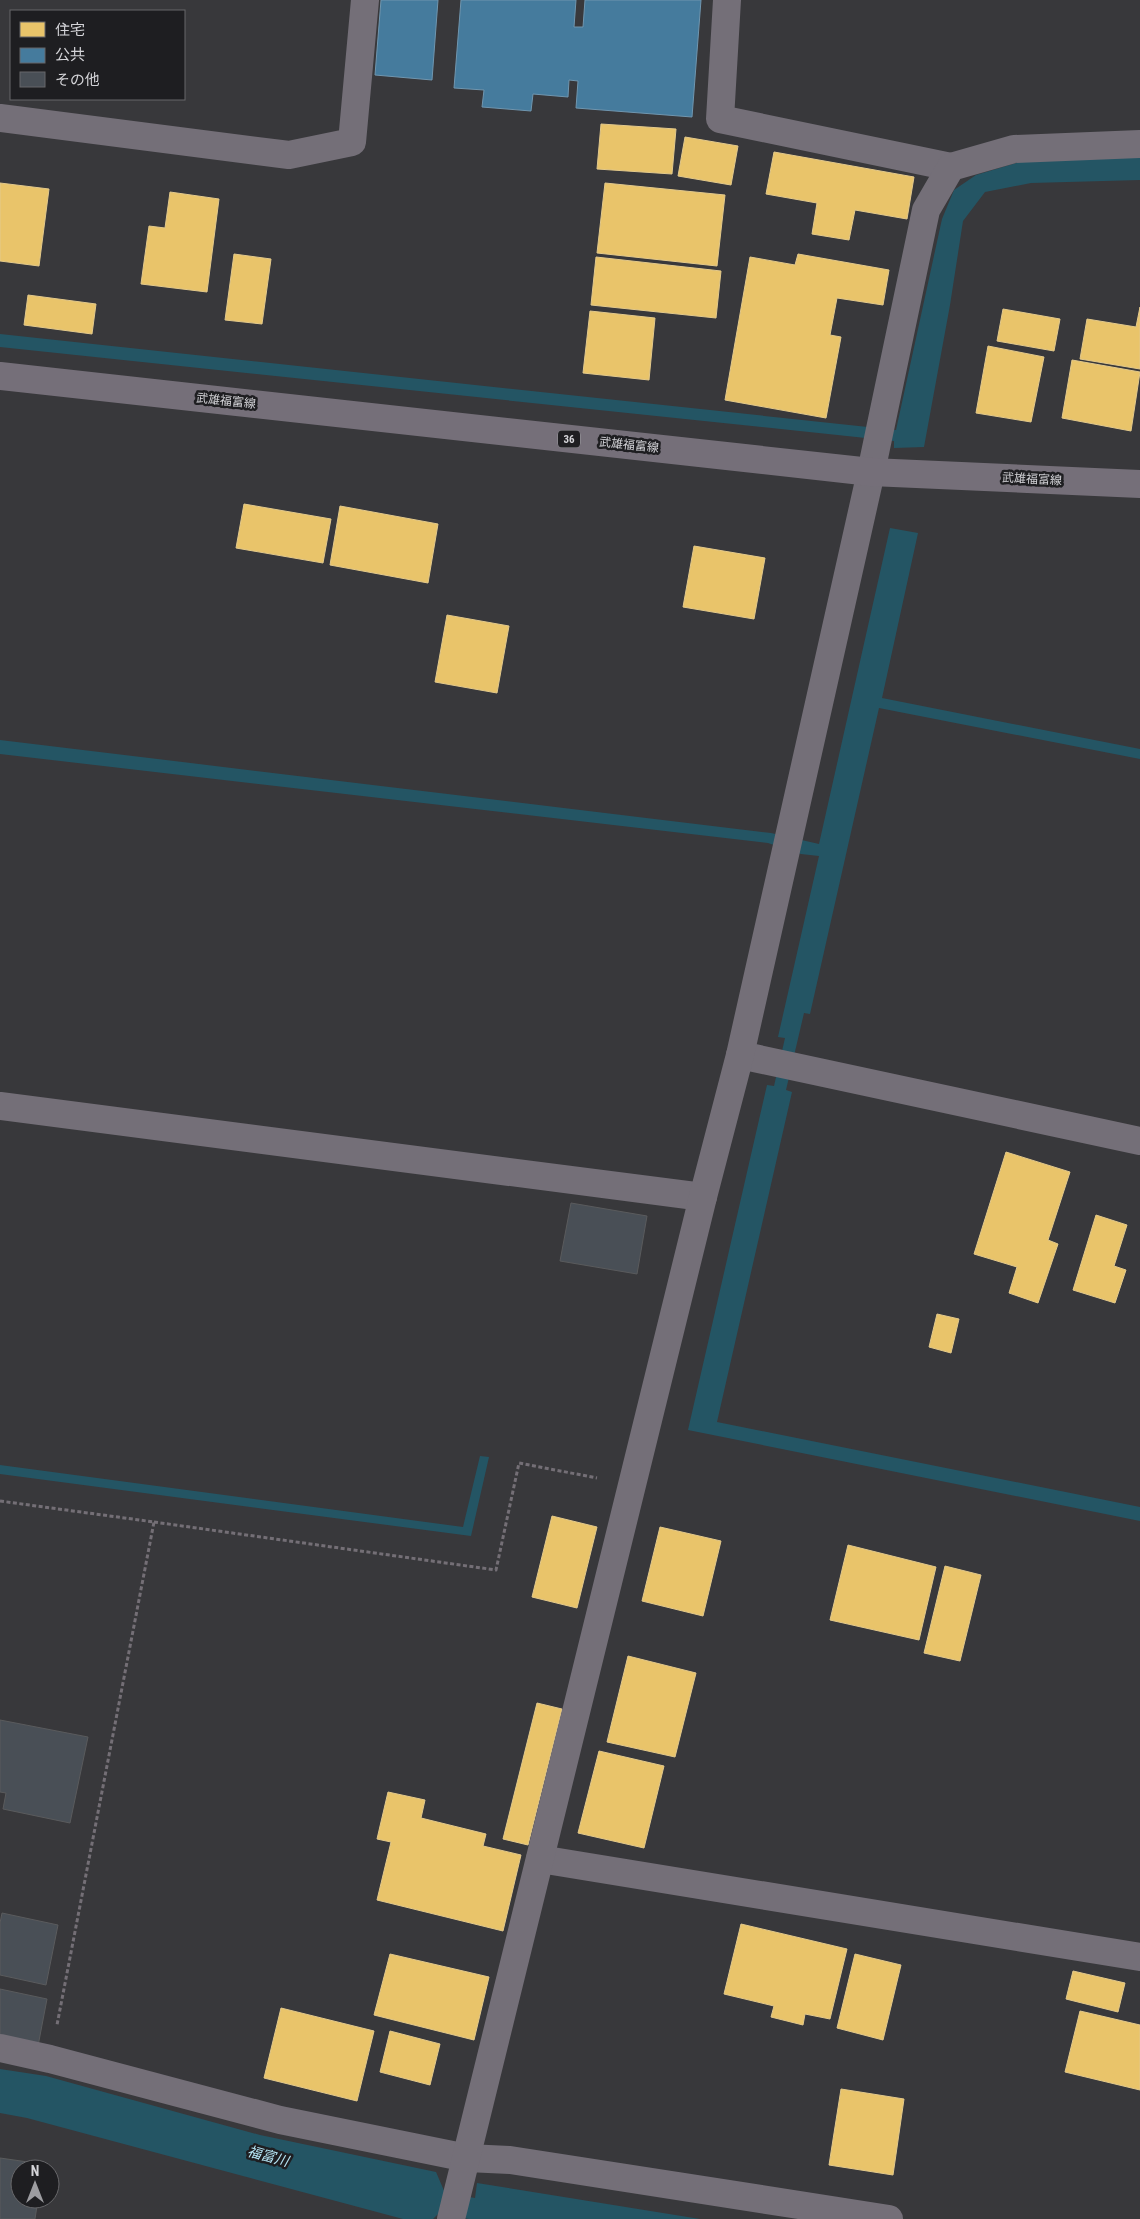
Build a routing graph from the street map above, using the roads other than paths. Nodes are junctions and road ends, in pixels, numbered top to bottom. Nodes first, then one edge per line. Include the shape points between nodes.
1 (365, 0) edge
2 (727, 0) edge
3 (0, 118) edge
4 (1140, 144) edge
5 (951, 167) junction
6 (0, 376) edge
7 (873, 461) junction
8 (1140, 484) edge
9 (740, 1055) junction
10 (0, 1106) edge
11 (1140, 1141) edge
12 (703, 1197) junction
13 (540, 1859) junction
14 (1140, 1957) edge
15 (0, 2048) edge
16 (465, 2167) junction
17 (451, 2219) edge
18 (889, 2219) edge

1 - 3 street via 352,142 289,155
2 - 5 street via 720,119
4 - 5 street via 1014,149
5 - 7 street via 926,210
6 - 7 main road, 武雄福富線 / 36
7 - 8 main road, 武雄福富線 / 36
7 - 9 street
9 - 11 street
9 - 12 street
10 - 12 street
12 - 13 street
13 - 14 street
13 - 16 street
15 - 16 street
16 - 17 street
16 - 18 street via 510,2160

